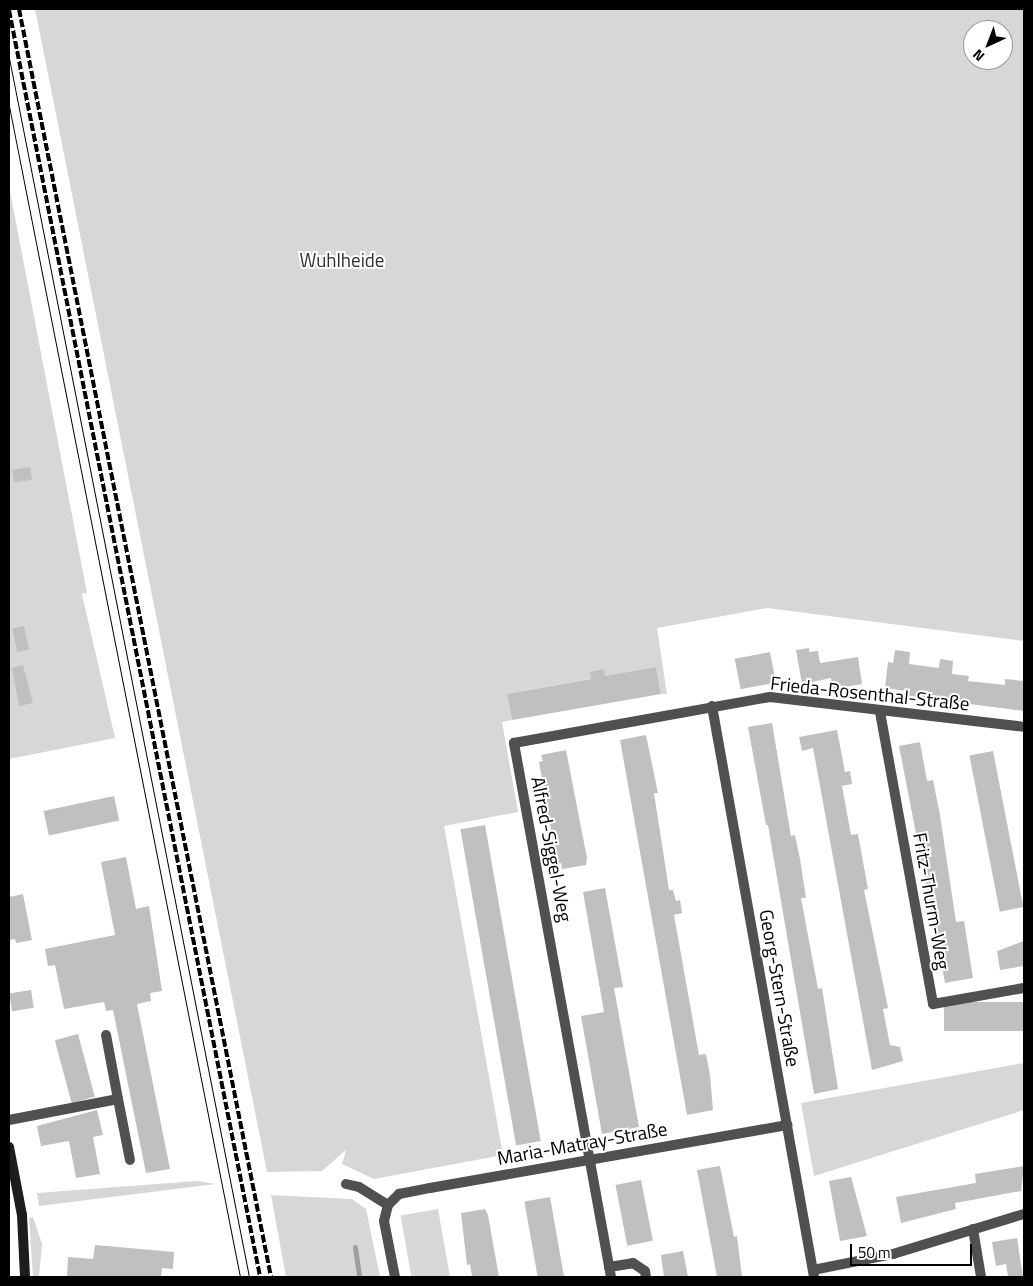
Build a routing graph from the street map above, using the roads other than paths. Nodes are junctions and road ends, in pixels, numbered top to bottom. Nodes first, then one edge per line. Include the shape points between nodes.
1 (712, 706) junction
2 (880, 712) junction
3 (1024, 727) edge
4 (1024, 988) edge
5 (106, 1035) dead end
6 (118, 1099) junction
7 (9, 1120) edge
8 (787, 1125) junction
9 (9, 1147) edge
10 (590, 1159) junction
11 (130, 1160) dead end
12 (346, 1184) dead end
13 (388, 1205) junction
14 (1024, 1214) edge
15 (973, 1229) junction
16 (610, 1272) edge
17 (814, 1274) edge
18 (25, 1277) edge
19 (395, 1277) edge
20 (646, 1277) edge
21 (981, 1277) edge

1 - 2 street, Frieda-Rosenthal-Straße via 770,697
1 - 8 street, Georg-Stern-Straße
1 - 10 street, Alfred-Siggel-Weg via 514,743
2 - 3 street, Frieda-Rosenthal-Straße
2 - 4 street, Fritz-Thurm-Weg via 933,1004
5 - 6 street
6 - 7 street
6 - 11 street
8 - 10 street, Maria-Matray-Straße
8 - 17 street, Georg-Stern-Straße
9 - 18 street via 22,1215
10 - 13 street, Maria-Matray-Straße via 399,1194
10 - 16 street
12 - 13 street via 359,1187
13 - 19 street via 384,1221
14 - 15 street
15 - 17 street
15 - 21 street
16 - 20 street via 633,1263 645,1271

